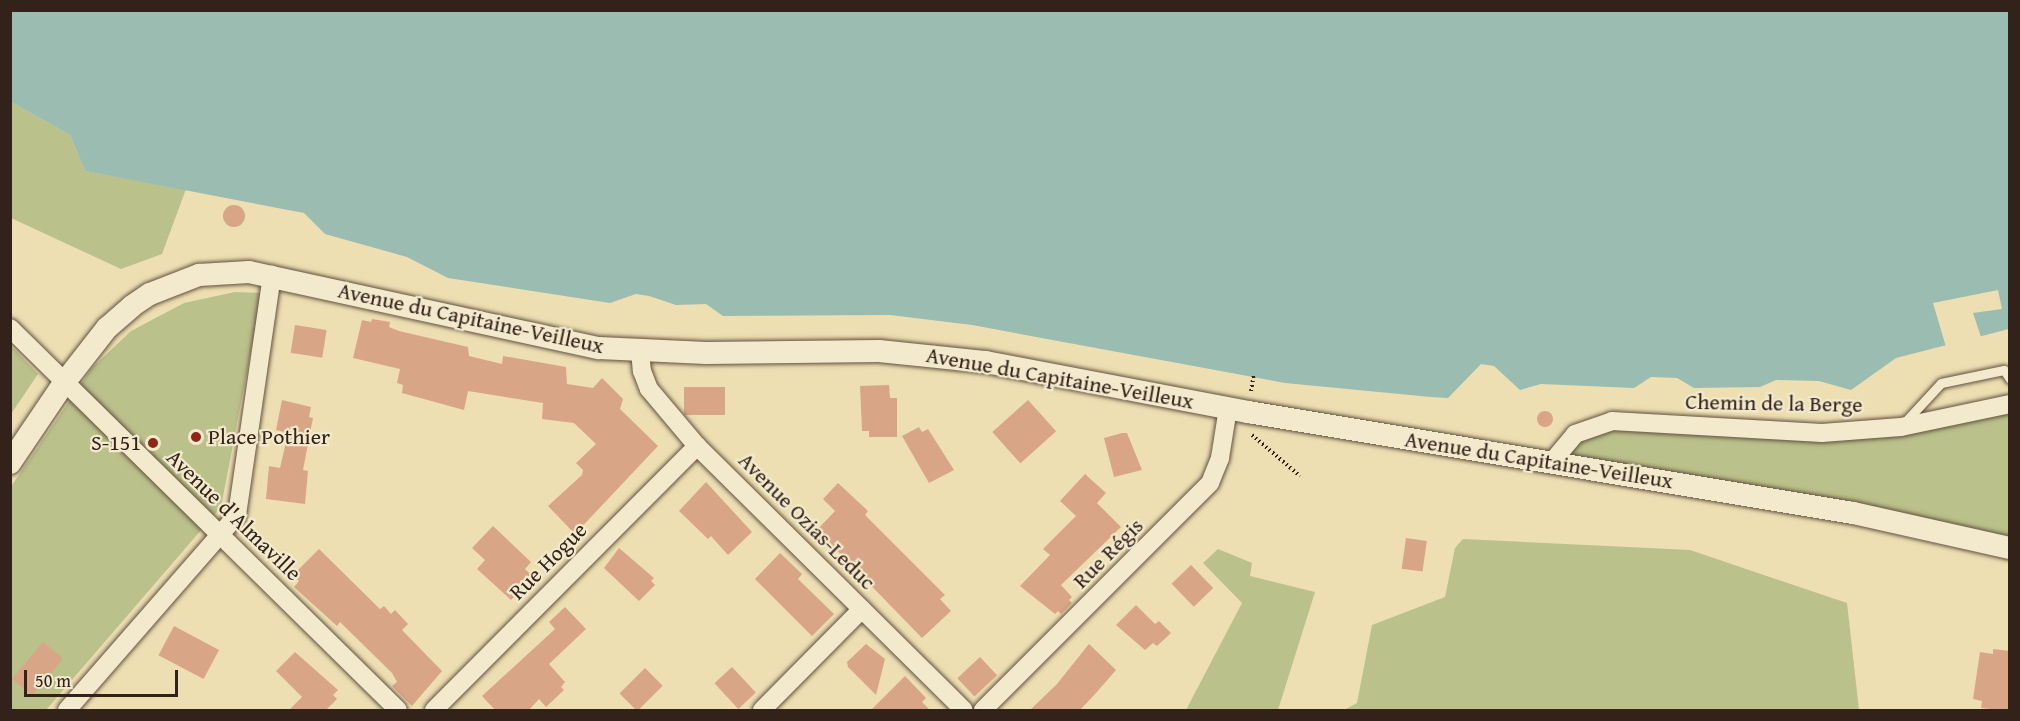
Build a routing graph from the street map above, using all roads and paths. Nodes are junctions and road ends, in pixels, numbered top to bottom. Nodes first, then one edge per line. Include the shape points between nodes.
1 (272, 275) junction
2 (10, 328) edge
3 (640, 350) junction
4 (2010, 379) edge
5 (64, 383) junction
6 (2010, 404) edge
7 (1228, 408) junction
8 (1901, 427) junction
9 (697, 446) junction
10 (10, 463) edge
11 (1551, 463) junction
12 (219, 534) junction
13 (2010, 548) edge
14 (862, 609) junction
15 (67, 711) edge
16 (398, 711) edge
17 (434, 711) edge
18 (762, 711) edge
19 (964, 711) edge
20 (983, 711) edge

1 - 3 street, Avenue du Capitaine-Veilleux via 573,344
1 - 5 street, Avenue du Capitaine-Veilleux via 208,273 150,294 107,328
1 - 12 street via 242,501 237,515
2 - 5 street, Avenue d'Almaville
3 - 7 street, Avenue du Capitaine-Veilleux via 879,351 945,356
3 - 9 street, Avenue Ozias-Leduc via 649,389
4 - 8 lane via 2004,370 1941,383
5 - 10 street, Avenue du Capitaine-Veilleux
5 - 12 street, Avenue d'Almaville
6 - 8 street, Chemin de la Berge
7 - 11 street, Avenue du Capitaine-Veilleux
7 - 20 street, Rue Régis via 1220,458 1210,483
8 - 11 street, Chemin de la Berge via 1822,432 1612,421 1575,434
9 - 14 street, Avenue Ozias-Leduc
9 - 17 street, Rue Hogue
11 - 13 street, Avenue du Capitaine-Veilleux via 1853,513
12 - 15 street
12 - 16 street, Avenue d'Almaville
14 - 18 street
14 - 19 street, Avenue Ozias-Leduc

